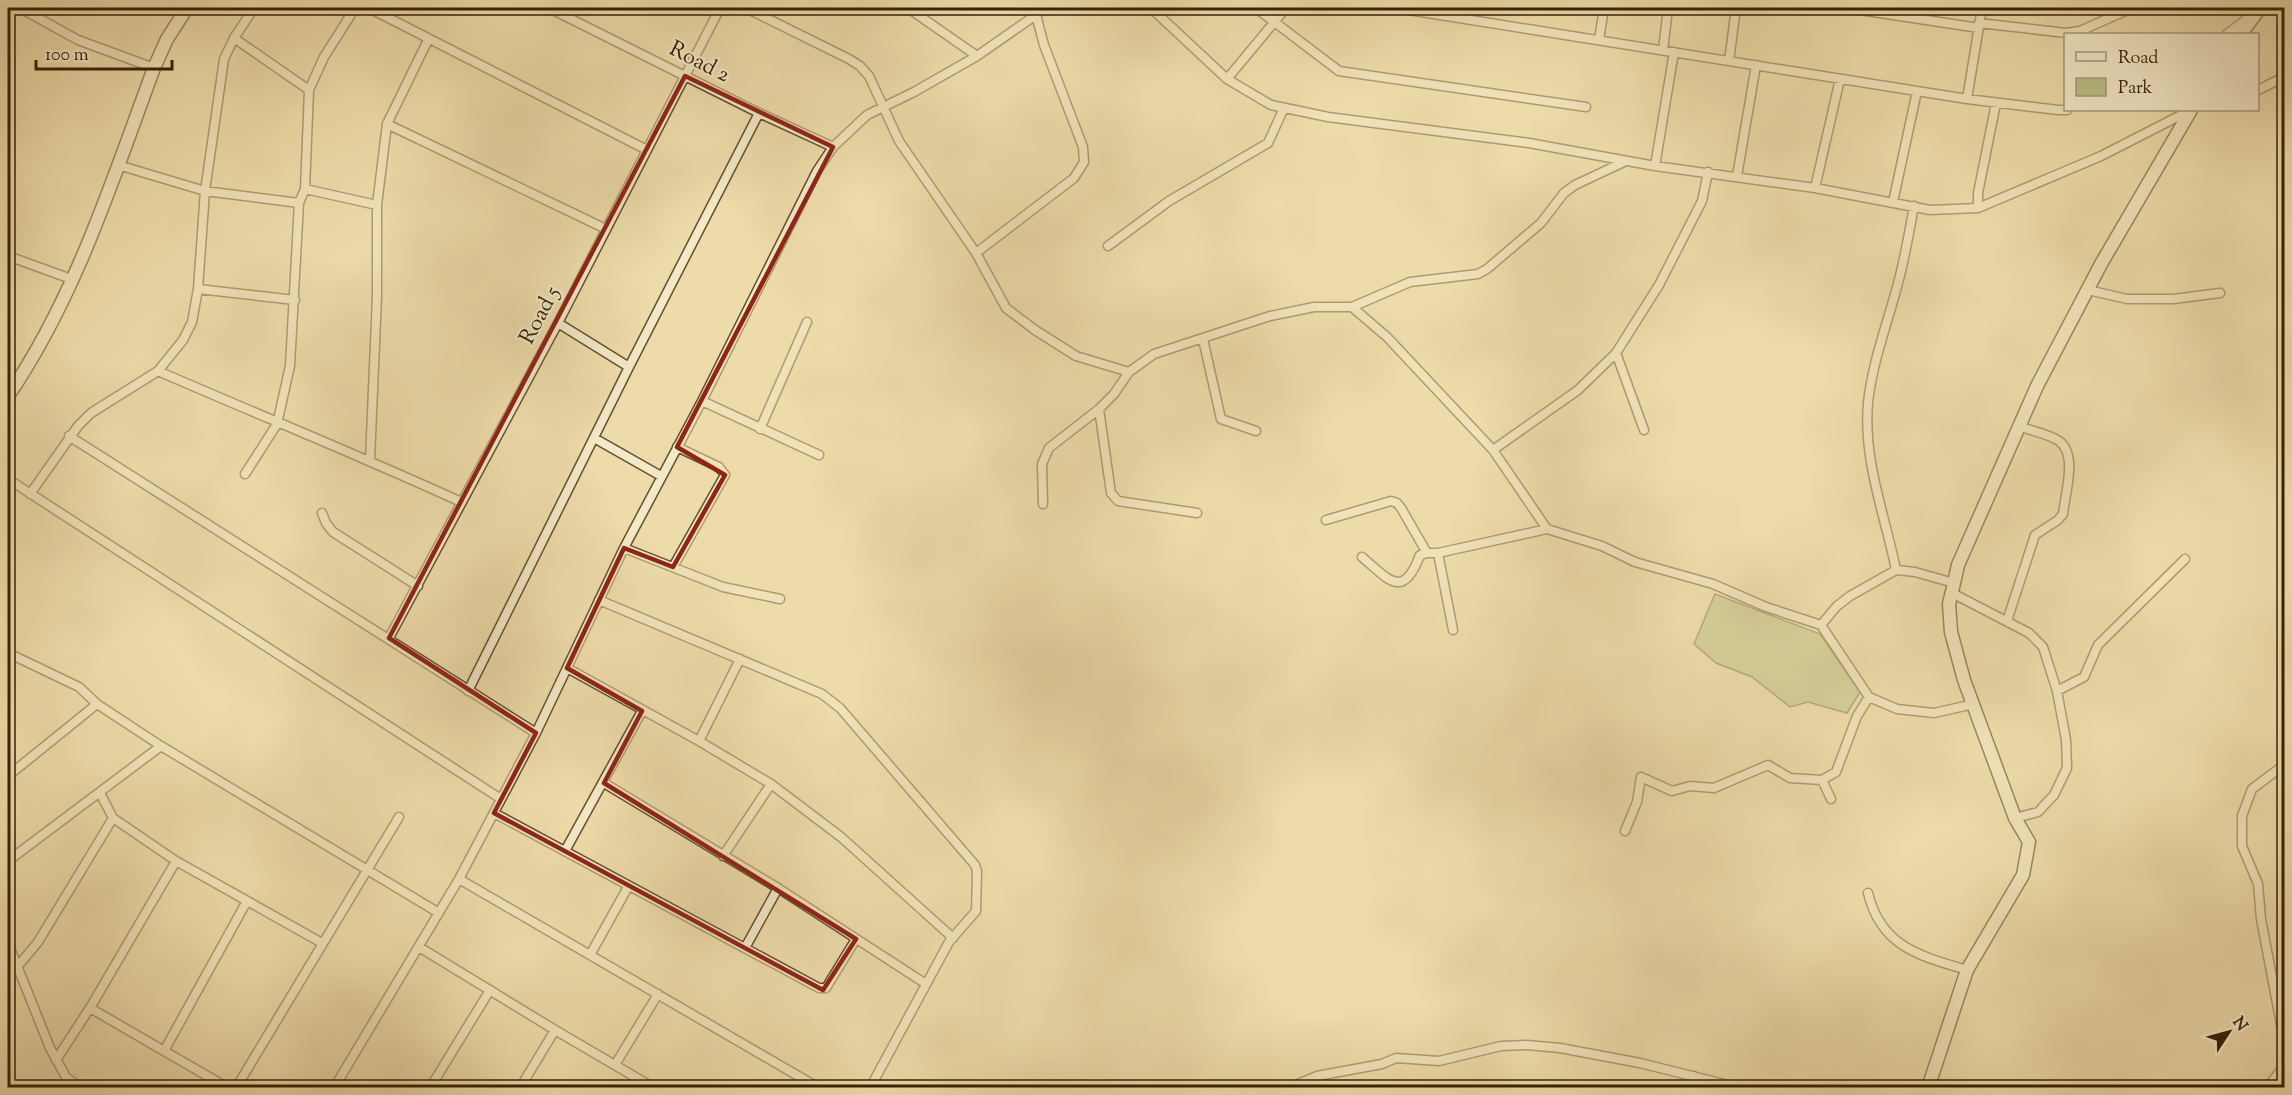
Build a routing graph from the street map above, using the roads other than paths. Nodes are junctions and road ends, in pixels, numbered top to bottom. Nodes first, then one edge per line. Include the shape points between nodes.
1 (20, 8) edge
2 (187, 8) edge
3 (254, 8) edge
4 (355, 8) edge
5 (369, 8) edge
6 (549, 8) edge
7 (720, 8) edge
8 (747, 8) edge
9 (908, 8) edge
10 (1046, 8) edge
11 (1151, 8) edge
12 (1256, 8) edge
13 (1286, 8) edge
14 (1396, 8) edge
15 (1604, 8) edge
16 (1668, 8) edge
17 (1736, 8) edge
18 (1847, 8) edge
19 (1982, 8) edge
20 (2132, 8) edge
21 (2258, 10) edge
22 (1912, 12) edge
23 (1036, 15) junction
24 (1274, 22) junction
25 (1979, 26) junction
26 (2229, 33) edge
27 (2242, 33) edge
28 (234, 38) junction
29 (428, 40) junction
30 (1599, 40) junction
31 (1663, 50) junction
32 (1674, 52) junction
33 (977, 56) junction
34 (1729, 61) junction
35 (1756, 65) junction
36 (154, 68) junction
37 (685, 76) junction
38 (2284, 76) edge
39 (1227, 79) junction
40 (1840, 79) junction
41 (2259, 89) edge
42 (309, 90) junction
43 (1917, 91) junction
44 (1967, 99) junction
45 (1996, 103) junction
46 (1586, 107) dead end
47 (883, 108) junction
48 (1284, 108) junction
49 (2064, 110) edge
50 (2191, 111) edge
51 (2192, 111) edge
52 (759, 113) junction
53 (387, 124) junction
54 (833, 147) junction
55 (647, 150) junction
56 (1627, 161) junction
57 (118, 165) junction
58 (1655, 166) junction
59 (1708, 172) junction
60 (1737, 176) junction
61 (1815, 188) junction
62 (305, 189) junction
63 (205, 191) junction
64 (1893, 202) junction
65 (299, 203) junction
66 (377, 205) junction
67 (1914, 207) junction
68 (1978, 208) junction
69 (606, 230) junction
70 (1108, 246) dead end
71 (976, 253) junction
72 (8, 256) edge
73 (74, 280) junction
74 (198, 289) junction
75 (2088, 290) junction
76 (2220, 293) dead end
77 (295, 300) junction
78 (1352, 307) junction
79 (807, 322) dead end
80 (558, 323) junction
81 (1203, 339) junction
82 (1616, 353) junction
83 (629, 367) junction
84 (158, 370) junction
85 (1129, 372) junction
86 (8, 396) edge
87 (702, 401) junction
88 (1099, 409) junction
89 (277, 424) junction
90 (2019, 426) junction
91 (760, 429) junction
92 (1644, 430) dead end
93 (1256, 431) dead end
94 (69, 435) junction
95 (594, 438) junction
96 (677, 447) junction
97 (1493, 450) junction
98 (819, 456) dead end
99 (370, 460) junction
100 (244, 474) dead end
101 (661, 476) junction
102 (8, 479) edge
103 (30, 494) junction
104 (461, 502) junction
105 (1043, 504) dead end
106 (322, 513) dead end
107 (1197, 513) dead end
108 (1326, 520) dead end
109 (1547, 529) junction
110 (624, 548) junction
111 (1427, 553) junction
112 (1438, 553) junction
113 (1362, 557) dead end
114 (2185, 559) dead end
115 (673, 567) junction
116 (1896, 570) junction
117 (418, 586) junction
118 (1953, 588) junction
119 (780, 599) dead end
120 (599, 600) junction
121 (2007, 621) junction
122 (1821, 625) junction
123 (1454, 630) dead end
124 (389, 638) junction
125 (8, 653) edge
126 (740, 659) junction
127 (567, 668) junction
128 (468, 691) junction
129 (2057, 691) junction
130 (1869, 697) junction
131 (97, 704) junction
132 (1974, 704) junction
133 (642, 711) junction
134 (536, 733) junction
135 (699, 741) junction
136 (161, 746) junction
137 (2284, 765) edge
138 (8, 776) edge
139 (1822, 780) junction
140 (604, 783) junction
141 (771, 784) junction
142 (100, 793) junction
143 (501, 799) junction
144 (1831, 799) dead end
145 (494, 813) junction
146 (399, 817) dead end
147 (113, 818) junction
148 (2015, 818) junction
149 (1625, 831) dead end
150 (565, 851) junction
151 (723, 856) junction
152 (8, 861) edge
153 (176, 861) junction
154 (367, 870) junction
155 (459, 879) junction
156 (628, 887) junction
157 (778, 888) junction
158 (1868, 893) dead end
159 (247, 901) junction
160 (439, 913) junction
161 (953, 938) junction
162 (856, 939) junction
163 (322, 942) junction
164 (8, 943) edge
165 (419, 947) junction
166 (745, 948) junction
167 (590, 955) junction
168 (18, 966) junction
169 (1967, 970) junction
170 (926, 984) junction
171 (490, 990) junction
172 (658, 994) junction
173 (90, 1008) junction
174 (555, 1030) junction
175 (2284, 1040) edge
176 (164, 1051) junction
177 (56, 1060) junction
178 (615, 1065) junction
179 (2284, 1066) edge
180 (1694, 1076) junction
181 (80, 1088) edge
182 (228, 1088) edge
183 (236, 1088) edge
184 (334, 1088) edge
185 (430, 1088) edge
186 (520, 1088) edge
187 (654, 1088) edge
188 (819, 1088) edge
189 (870, 1088) edge
190 (1288, 1088) edge
191 (1690, 1088) edge
192 (1740, 1088) edge
193 (1928, 1088) edge
194 (2267, 1088) edge

1 - 36 street via 78,40
2 - 36 street
3 - 28 street
4 - 42 street via 324,57
5 - 29 street
6 - 37 street, Road 2
7 - 37 street, Road 5
8 - 47 street via 860,66
9 - 33 street
10 - 23 street
11 - 39 street
12 - 24 street
13 - 24 street
14 - 30 street
15 - 30 street
16 - 31 street
17 - 34 street
18 - 22 street
19 - 25 street
20 - 25 street via 2080,31 2066,33
21 - 26 street
21 - 27 street
22 - 25 street
23 - 33 street
23 - 71 street via 1083,147 1084,162 1074,178
24 - 39 street
24 - 46 street via 1339,71
25 - 44 street
28 - 42 street
28 - 63 street via 224,59
29 - 53 street
29 - 55 street
30 - 31 street
31 - 32 street
32 - 34 street
32 - 58 street
33 - 47 street
34 - 35 street
35 - 40 street
35 - 60 street
36 - 57 street
37 - 52 street, Road 2
37 - 55 street, Road 5
38 - 41 street
39 - 48 street via 1256,98
40 - 43 street
40 - 61 street
42 - 62 street
43 - 44 street
43 - 64 street
44 - 45 street
45 - 49 street
45 - 68 street
47 - 54 street via 867,115
47 - 71 street via 899,141
48 - 56 street
48 - 70 street via 1268,143 1169,201
50 - 68 street via 2100,156
51 - 75 street
52 - 54 street, Road 2
52 - 83 street
53 - 66 street
53 - 69 street
54 - 87 street via 817,171
55 - 69 street, Road 5
56 - 58 street
56 - 78 street via 1564,193 1541,223 1478,274 1410,282
57 - 63 street
57 - 73 street
58 - 59 street
59 - 60 street
59 - 82 street via 1702,201 1659,285
60 - 61 street
61 - 64 street
62 - 65 street
62 - 66 street
63 - 65 street
63 - 74 street
64 - 67 street
65 - 77 street
66 - 99 street
67 - 68 street
67 - 116 street via 1868,403 1873,477
69 - 80 street, Road 5
71 - 85 street via 1006,308 1076,356
72 - 73 street
73 - 86 street via 34,358
74 - 77 street
74 - 84 street via 192,322 183,340
75 - 76 street via 2127,299
75 - 90 street
77 - 89 street via 290,366
78 - 81 street via 1314,307 1270,316
78 - 97 street via 1387,337
79 - 91 street
80 - 83 street
80 - 104 street, Road 5
81 - 85 street via 1154,354
81 - 93 street via 1221,419
82 - 92 street
82 - 97 street via 1578,390
83 - 95 street
84 - 89 street
84 - 94 street via 91,413
85 - 88 street
87 - 91 street
87 - 96 street
88 - 105 street via 1044,455
88 - 107 street via 1114,498
89 - 99 street
89 - 100 street
90 - 118 street via 1958,565
90 - 121 street via 2058,440 2067,449 2070,462 2063,514 2035,535
91 - 98 street
94 - 103 street
94 - 124 street
95 - 101 street
95 - 128 street
96 - 101 street
96 - 115 street via 720,467 725,475
97 - 109 street
99 - 104 street
101 - 110 street
102 - 103 street
103 - 143 street
104 - 117 street, Road 5
106 - 117 street via 333,532
108 - 111 street via 1391,501 1401,508
109 - 112 street
109 - 122 street
110 - 115 street
110 - 120 street
111 - 112 street
111 - 113 street via 1420,555 1406,580 1398,583
112 - 123 street
114 - 129 street via 2098,645 2084,677
115 - 119 street via 723,587
116 - 118 street via 1915,572
116 - 122 street via 1850,596
117 - 124 street, Road 5
118 - 121 street
118 - 132 street via 1949,604 1951,632
120 - 126 street
120 - 127 street
121 - 129 street via 2030,633 2043,647
122 - 130 street
124 - 128 street
125 - 131 street via 79,687
126 - 135 street
126 - 161 street via 822,694 840,708 972,861 977,871 975,911
127 - 133 street
127 - 134 street
128 - 134 street
129 - 148 street via 2067,768 2054,795 2038,812
130 - 132 street via 1897,709 1934,713
130 - 139 street via 1857,716 1836,772
131 - 136 street
131 - 138 street
132 - 148 street
133 - 135 street
133 - 140 street
134 - 143 street
135 - 141 street
136 - 142 street
136 - 154 street
137 - 175 street via 2252,789 2242,816 2242,846 2258,884
139 - 144 street
139 - 149 street via 1790,778 1768,765 1714,788 1690,786 1672,791 1641,777
140 - 150 street
140 - 151 street
141 - 151 street
141 - 161 street via 841,837
142 - 147 street
142 - 152 street
143 - 145 street
145 - 150 street
145 - 155 street
146 - 154 street
147 - 153 street
147 - 168 street via 38,942
148 - 169 street via 2029,842 2023,875
150 - 156 street
151 - 157 street
153 - 159 street
153 - 173 street
154 - 160 street
154 - 163 street
155 - 160 street
155 - 167 street
156 - 166 street
156 - 167 street
157 - 162 street
157 - 166 street
158 - 169 street via 1887,934 1908,950
159 - 163 street
159 - 176 street
160 - 165 street
161 - 170 street
162 - 166 street via 823,990
162 - 170 street
163 - 183 street
164 - 168 street
165 - 171 street
165 - 184 street
167 - 172 street
168 - 177 street
169 - 193 street
170 - 189 street
171 - 174 street
171 - 185 street
172 - 178 street
172 - 188 street
173 - 176 street
173 - 177 street
174 - 178 street
174 - 186 street
176 - 182 street
177 - 181 street via 66,1077
178 - 187 street
179 - 194 street
180 - 190 street via 1560,1048 1527,1045 1501,1046 1439,1061 1396,1058 1317,1076
180 - 191 street
180 - 192 street

